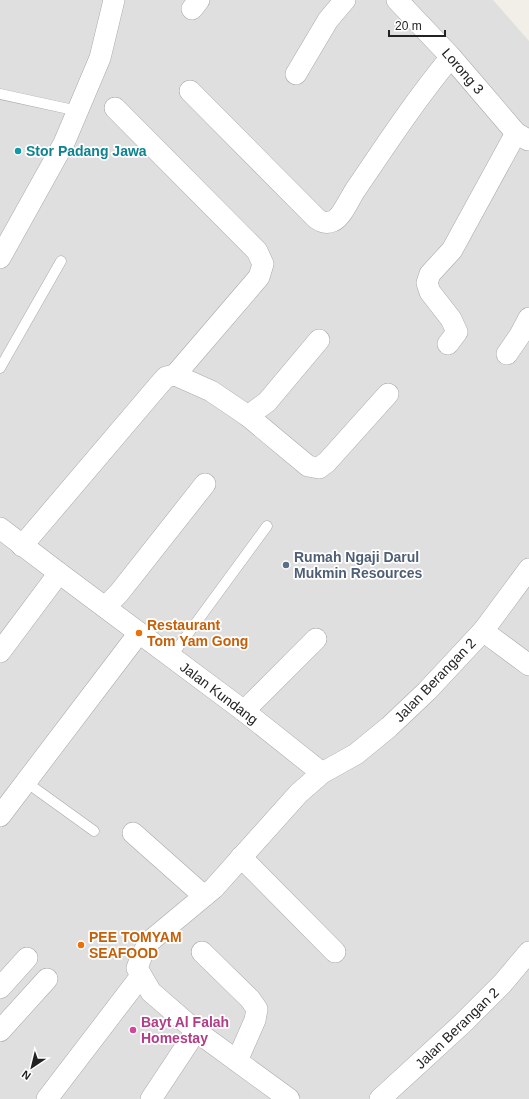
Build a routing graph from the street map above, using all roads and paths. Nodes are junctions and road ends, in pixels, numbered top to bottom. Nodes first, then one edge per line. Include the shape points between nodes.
1 (114, 0) edge
2 (345, 0) edge
3 (397, 0) edge
4 (451, 57) junction
5 (296, 74) dead end
6 (190, 91) dead end
7 (0, 94) edge
8 (115, 108) dead end
9 (78, 111) junction
10 (522, 137) edge
11 (0, 258) edge
12 (61, 261) dead end
13 (529, 318) edge
14 (319, 340) dead end
15 (448, 344) dead end
16 (508, 354) dead end
17 (0, 368) edge
18 (175, 375) junction
19 (388, 394) dead end
20 (248, 416) junction
21 (205, 484) dead end
22 (267, 526) dead end
23 (0, 528) edge
24 (22, 546) junction
25 (529, 569) edge
26 (59, 573) junction
27 (105, 607) junction
28 (483, 631) junction
29 (139, 633) junction
30 (316, 639) dead end
31 (0, 652) edge
32 (171, 657) junction
33 (529, 665) edge
34 (244, 711) junction
35 (322, 773) junction
36 (26, 782) junction
37 (0, 816) edge
38 (94, 831) dead end
39 (134, 833) dead end
40 (241, 857) junction
41 (204, 896) junction
42 (202, 952) dead end
43 (335, 952) dead end
44 (529, 952) edge
45 (27, 958) dead end
46 (141, 976) junction
47 (47, 979) dead end
48 (0, 988) edge
49 (0, 1031) edge
50 (196, 1031) junction
51 (237, 1061) junction
52 (47, 1099) edge
53 (151, 1099) edge
54 (289, 1099) edge
55 (380, 1099) edge

1 - 9 street via 100,58
2 - 5 street via 328,20
3 - 4 street, Lorong 3
4 - 6 street via 428,85 339,216 327,223 316,218
4 - 10 street, Lorong 3
7 - 9 lane
8 - 18 street via 257,251 263,264 259,277
9 - 11 street via 64,143
10 - 15 street via 452,250 430,274 427,283 430,292 451,320 456,332
12 - 17 lane
13 - 16 street
14 - 20 street via 267,402
18 - 20 street via 211,391
18 - 24 street via 166,377
19 - 20 street via 319,468 308,466
21 - 27 street via 119,593
22 - 32 lane
23 - 24 street, Jalan Kundang
24 - 26 street, Jalan Kundang
25 - 28 street, Jalan Berangan 2
26 - 27 street, Jalan Kundang
26 - 31 street
27 - 29 street, Jalan Kundang
28 - 33 street
28 - 35 street, Jalan Berangan 2 via 389,727 356,754
29 - 32 street, Jalan Kundang
29 - 36 street
30 - 34 street
32 - 34 street, Jalan Kundang
34 - 35 street, Jalan Kundang
35 - 40 street, Jalan Berangan 2 via 299,793
36 - 37 street
36 - 38 lane
39 - 41 street
40 - 41 street, Jalan Berangan 2
40 - 43 street
41 - 46 street, Jalan Berangan 2 via 149,942 137,968
42 - 51 street via 257,1009 255,1020
44 - 55 street, Jalan Berangan 2 via 502,984 463,1023
45 - 48 street
46 - 50 street via 151,992
46 - 52 street
47 - 49 street
50 - 51 street
50 - 53 street
51 - 54 street

